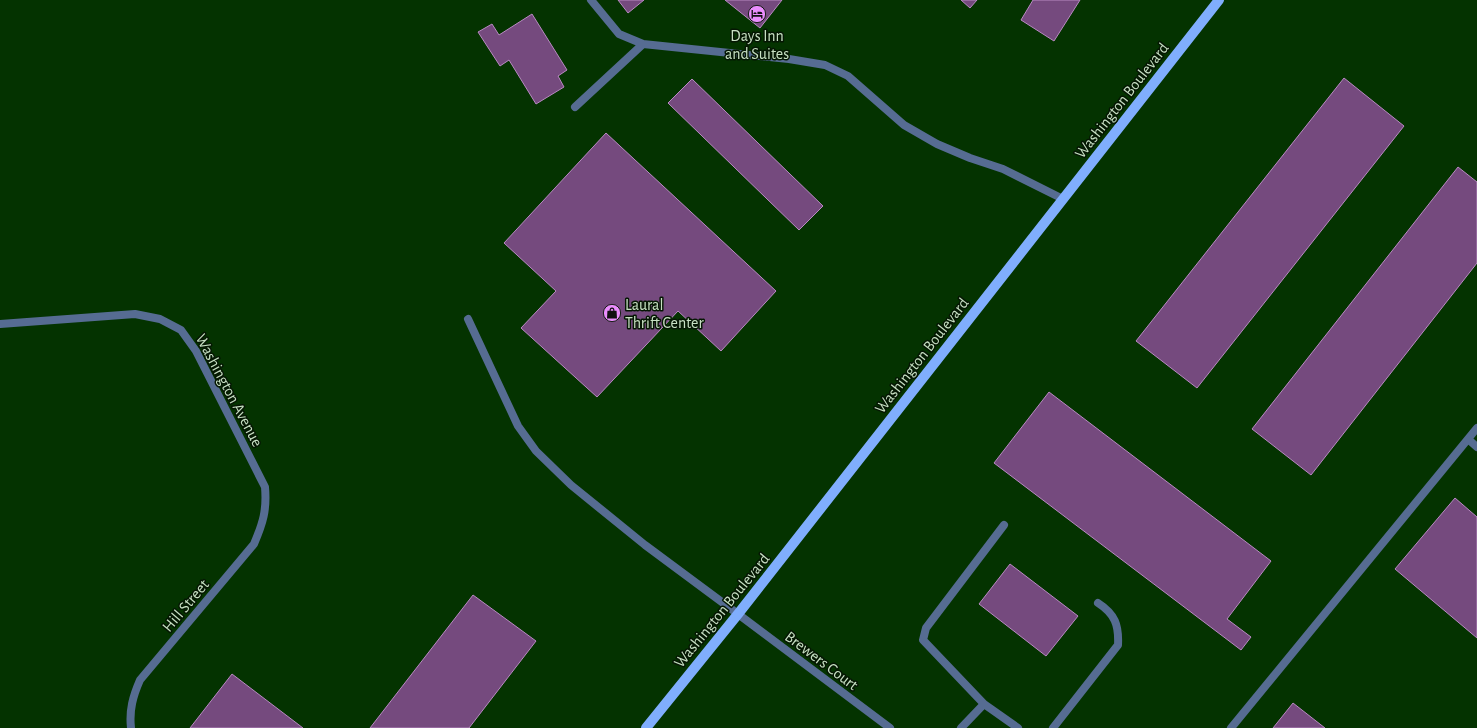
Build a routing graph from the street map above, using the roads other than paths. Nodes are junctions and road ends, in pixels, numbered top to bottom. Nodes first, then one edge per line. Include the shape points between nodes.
1 (591, 0) edge
2 (1219, 0) edge
3 (643, 44) junction
4 (575, 107) dead end
5 (1063, 199) junction
6 (468, 319) dead end
7 (0, 324) edge
8 (1477, 428) edge
9 (1468, 439) junction
10 (1477, 447) edge
11 (266, 501) joint
12 (1004, 525) dead end
13 (1098, 603) dead end
14 (738, 614) junction
15 (984, 704) junction
16 (1011, 727) edge
17 (131, 728) edge
18 (646, 728) edge
19 (890, 728) edge
20 (961, 728) edge
21 (1053, 728) edge
22 (1231, 728) edge

1 - 3 street via 619,34
2 - 5 main road, Washington Boulevard
3 - 4 street
3 - 5 street via 825,65 848,76 904,125 930,140 970,158 1004,169
5 - 14 main road, Washington Boulevard
6 - 14 street, Brewers Court via 518,426 536,451 577,490 645,545
7 - 11 street, Washington Avenue via 135,314 160,319 181,330 196,351 261,476
8 - 9 street
9 - 10 street
9 - 22 street
11 - 17 street, Hill Street via 264,521 254,544 140,680 132,699 129,717
12 - 15 street via 926,628 923,640
13 - 21 street via 1109,610 1119,629 1118,645
14 - 18 main road, Washington Boulevard
14 - 19 street, Brewers Court
15 - 16 street
15 - 20 street

